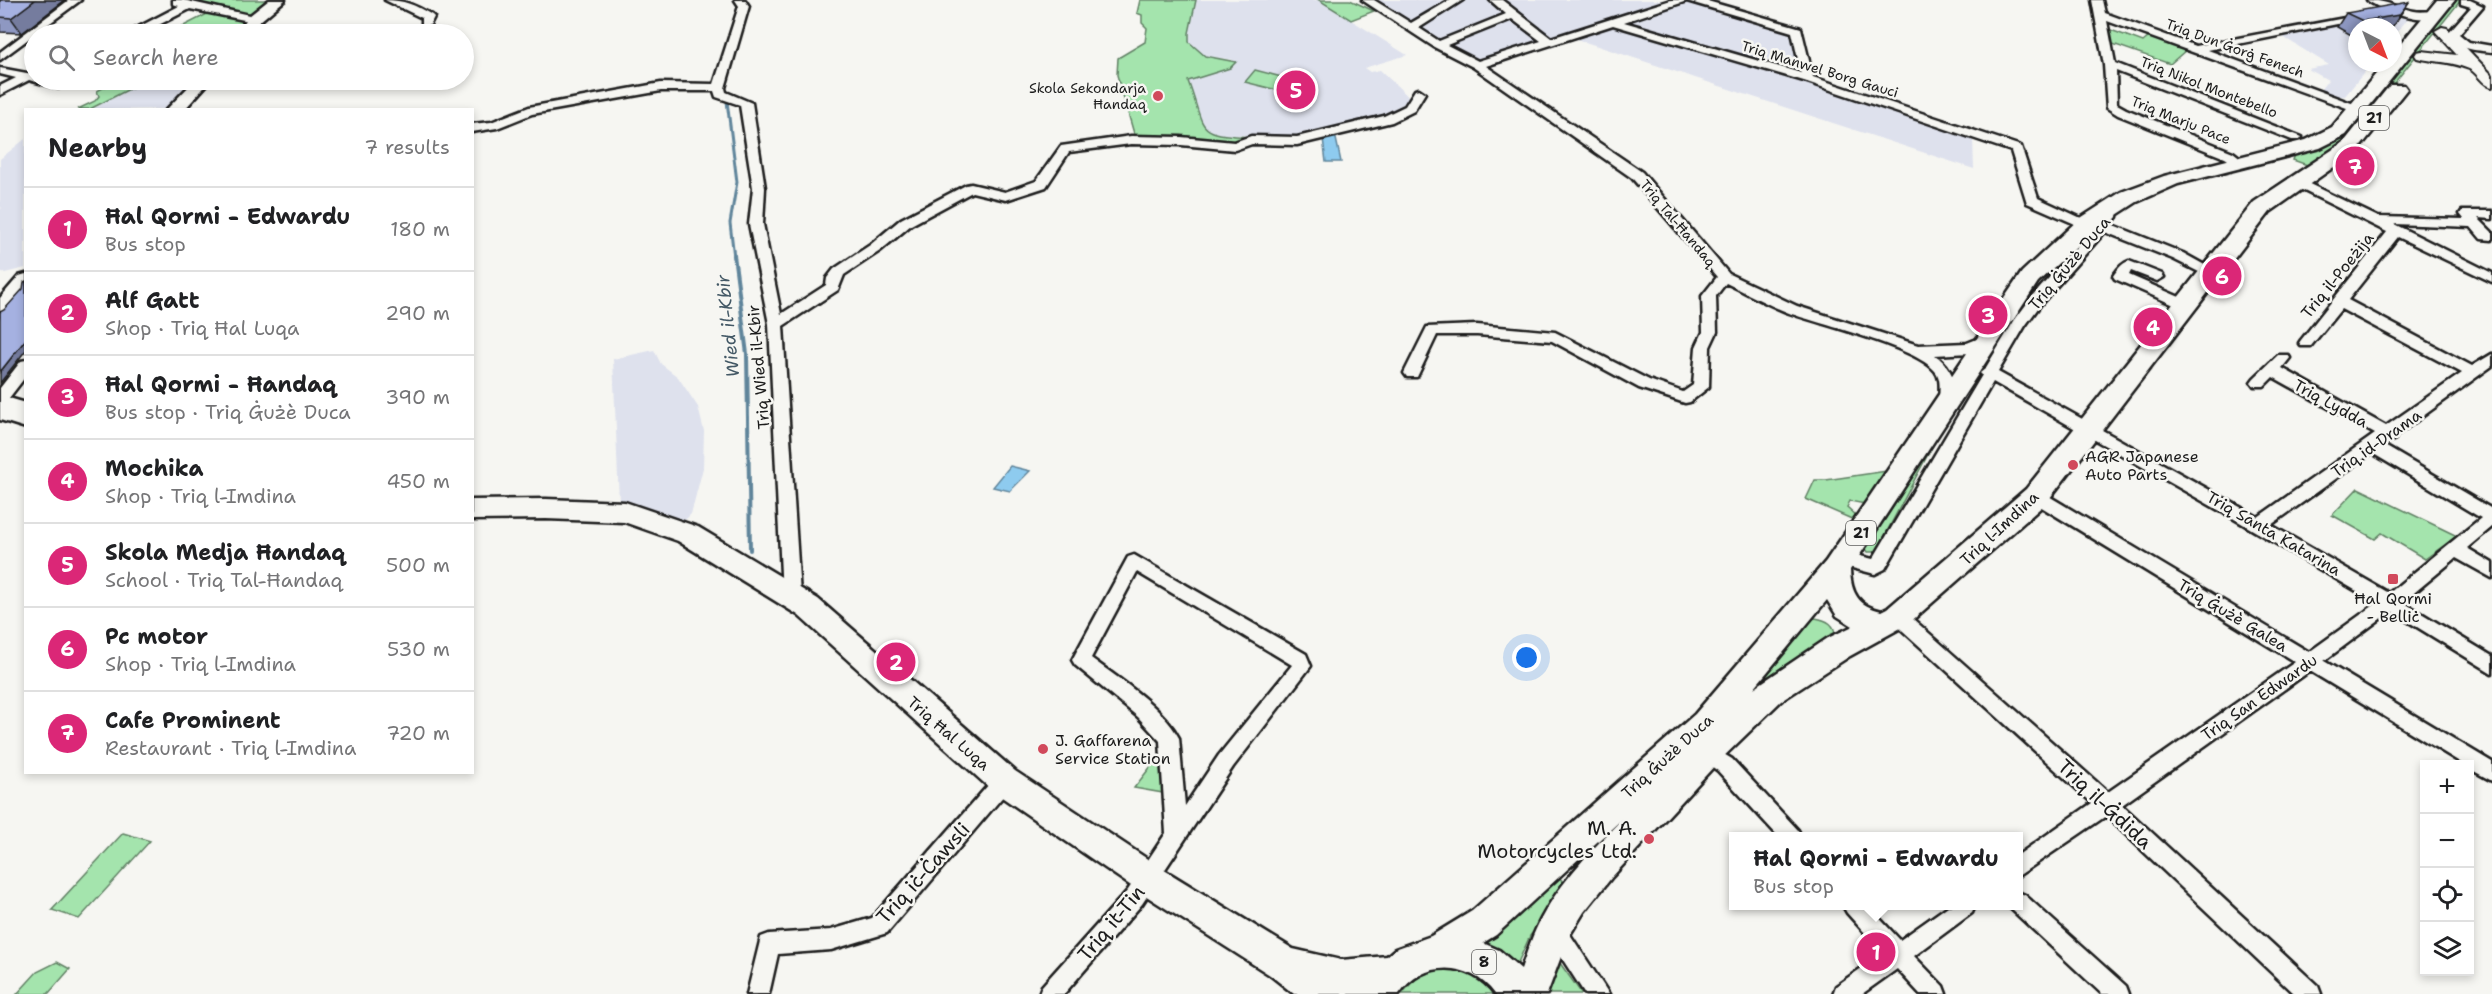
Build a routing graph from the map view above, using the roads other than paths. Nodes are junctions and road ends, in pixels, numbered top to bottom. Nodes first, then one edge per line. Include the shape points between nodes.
1 (76, 0) edge
2 (278, 0) edge
3 (390, 0) edge
4 (740, 0) edge
5 (1367, 0) edge
6 (1458, 0) edge
7 (1495, 0) edge
8 (1682, 0) edge
9 (1692, 0) edge
10 (2097, 0) edge
11 (2372, 0) edge
12 (174, 1) edge
13 (189, 5) junction
14 (2402, 5) edge
15 (2492, 10) edge
16 (2447, 12) edge
17 (1514, 14) junction
18 (2102, 16) junction
19 (254, 19) junction
20 (1613, 22) junction
21 (426, 23) dead end
22 (44, 24) edge
23 (152, 24) edge
24 (250, 24) edge
25 (1413, 27) junction
26 (24, 39) edge
27 (1548, 41) junction
28 (1438, 45) junction
29 (2195, 49) junction
30 (2492, 49) edge
31 (2422, 55) junction
32 (0, 57) edge
33 (1477, 65) junction
34 (2110, 65) junction
35 (2477, 68) junction
36 (0, 71) edge
37 (24, 76) edge
38 (1808, 79) junction
39 (24, 80) edge
40 (2492, 82) edge
41 (193, 90) edge
42 (0, 91) edge
43 (720, 91) junction
44 (1419, 93) dead end
45 (176, 108) edge
46 (2359, 108) junction
47 (474, 128) edge
48 (2290, 145) junction
49 (2238, 159) junction
50 (2301, 180) junction
51 (2492, 215) edge
52 (2101, 220) junction
53 (2375, 220) junction
54 (2475, 223) junction
55 (2396, 230) junction
56 (2492, 236) edge
57 (2212, 273) junction
58 (2157, 277) dead end
59 (1724, 278) junction
60 (2492, 278) edge
61 (24, 282) edge
62 (2033, 289) junction
63 (2338, 301) junction
64 (2, 304) edge
65 (2186, 305) junction
66 (776, 324) junction
67 (1987, 340) junction
68 (2306, 343) dead end
69 (1917, 350) junction
70 (2283, 358) dead end
71 (2485, 367) edge
72 (2272, 370) junction
73 (24, 372) edge
74 (1989, 373) junction
75 (1412, 374) dead end
76 (2259, 382) dead end
77 (1947, 404) junction
78 (12, 412) edge
79 (2087, 428) junction
80 (2389, 435) junction
81 (2373, 446) junction
82 (2036, 496) junction
83 (474, 510) edge
84 (2492, 517) edge
85 (2260, 524) junction
86 (2456, 549) junction
87 (1839, 564) junction
88 (2492, 571) edge
89 (791, 595) junction
90 (2392, 601) junction
91 (1804, 609) junction
92 (1892, 619) junction
93 (1839, 647) junction
94 (2309, 662) junction
95 (2492, 665) edge
96 (1707, 752) junction
97 (2492, 772) edge
98 (1004, 781) junction
99 (2106, 804) junction
100 (1786, 832) edge
101 (1177, 837) junction
102 (2023, 864) edge
103 (1149, 879) junction
104 (2023, 906) edge
105 (1858, 910) edge
106 (1959, 910) edge
107 (1554, 929) junction
108 (1440, 950) junction
109 (1898, 954) junction
110 (1283, 963) junction
111 (1384, 983) edge
112 (758, 994) edge
113 (1050, 994) edge
114 (1322, 994) edge
115 (1517, 994) edge
116 (1529, 994) edge
117 (1598, 994) edge
118 (1844, 994) edge
119 (1935, 994) edge
120 (2118, 994) edge
121 (2310, 994) edge

1 - 22 street
2 - 19 main road
3 - 21 street via 424,13 428,17
4 - 43 street via 744,6
5 - 25 street, Triq Tal-Ħandaq
6 - 25 street
7 - 17 street
8 - 20 street
9 - 38 street via 1797,30
10 - 18 street
11 - 14 street
12 - 13 street
13 - 19 street
13 - 23 street
14 - 16 street
14 - 29 street
15 - 16 street
16 - 30 street via 2455,39
16 - 31 highway, Triq l-Imdina / 21
16 - 35 street
16 - 46 highway, 21
17 - 27 street
17 - 28 street
18 - 29 street, Triq Dun Ġorġ Fenech
18 - 34 street
19 - 24 main road
20 - 27 street
20 - 38 street, Triq Manwel Borg Gauci
25 - 28 street, Triq Tal-Ħandaq
26 - 32 street
27 - 33 street
28 - 33 street, Triq Tal-Ħandaq
29 - 46 street, Triq Dun Ġorġ Fenech
31 - 35 street via 2451,57
31 - 50 highway, Triq l-Imdina / 21 via 2362,135
33 - 59 street, Triq Tal-Ħandaq via 1637,175
34 - 48 street, Triq Nikol Montebello
34 - 49 street, Triq Marju Pace via 2111,105
35 - 40 street
36 - 37 street
38 - 52 street, Triq Manwel Borg Gauci via 2017,149 2032,200
39 - 42 street
41 - 45 main road
43 - 47 street via 661,87 537,110
43 - 66 street, Triq Wied il-Kbir via 746,103 759,188 756,224
44 - 66 street via 1410,108 1388,119 1297,141 1251,140 1235,146 1131,140 1065,148 1041,184 1006,196 972,189 906,222 839,272 833,287
46 - 48 highway, 21 via 2339,131 2313,144
48 - 49 highway, Triq Ġużè Duca / 21
48 - 50 highway via 2285,159
49 - 50 highway via 2288,179
49 - 52 highway, Triq Ġużè Duca / 21 via 2129,197
50 - 53 street
50 - 57 highway, Triq l-Imdina / 21 via 2262,207
51 - 54 street via 2468,214
52 - 57 street
52 - 62 highway, Triq Ġużè Duca / 21
53 - 54 street
53 - 55 street
54 - 56 street via 2486,236
55 - 60 street
55 - 63 street, Triq il-Poeżija
57 - 65 highway, Triq l-Imdina / 21
58 - 65 street via 2128,265 2120,276
59 - 69 street, Triq Tal-Ħandaq via 1792,309
59 - 75 street via 1709,296 1710,332 1703,347 1701,387 1685,398 1644,384 1554,338 1477,330 1431,330
61 - 64 main road
62 - 67 highway, Triq Ġużè Duca / 21
62 - 74 street, Triq Ġużè Duca
63 - 68 street, Triq il-Poeżija
63 - 71 street
65 - 79 highway, Triq l-Imdina / 21
66 - 89 street, Triq Wied il-Kbir
67 - 69 street, Triq Tal-Ħandaq via 1970,348
67 - 77 highway, Triq Ġużè Duca / 21
69 - 77 street, Triq Tal-Ħandaq via 1946,373
70 - 72 street, Triq Lydda
71 - 80 street, Triq id-Drama
72 - 76 street, Triq Lydda
72 - 80 street, Triq Lydda
73 - 78 street
74 - 79 street, Triq Santa Katarina
74 - 87 street, Triq Ġużè Duca via 1879,564
77 - 87 highway, Triq Ġużè Duca / 21
79 - 82 highway, Triq l-Imdina / 21
79 - 85 street, Triq Santa Katarina
80 - 81 street, Triq id-Drama
81 - 84 street
81 - 85 street, Triq id-Drama
82 - 92 highway, Triq l-Imdina / 21
82 - 94 street, Triq Ġużè Galea
83 - 89 highway, Triq Ħal Luqa / 8 via 546,508 625,513 688,534
84 - 86 street, Triq San Edwardu
85 - 90 street, Triq Santa Katarina
86 - 88 street
86 - 90 street, Triq San Edwardu
87 - 91 highway, Triq Ġużè Duca / 21
87 - 92 highway via 1836,587 1846,608 1862,618
89 - 98 highway, Triq Ħal Luqa / 8
90 - 94 street, Triq San Edwardu
90 - 95 street, Triq Santa Katarina
91 - 93 highway via 1823,612 1840,622 1846,636
91 - 108 highway, Triq Ġużè Duca / 21 via 1707,723 1484,923
92 - 93 highway, Triq l-Imdina / 21
92 - 99 street, Triq il-Ġdida
93 - 96 highway, Triq l-Imdina / 21 via 1770,692
94 - 97 street, Triq Ġużè Galea
94 - 99 street, Triq San Edwardu
96 - 100 street via 1725,765
96 - 107 highway, Triq l-Imdina / 21 via 1600,866
98 - 103 highway, Triq Ħal Luqa / 8
98 - 112 street, Triq iċ-Ċawsli via 879,926 831,940 769,944
99 - 102 street, Triq San Edwardu
99 - 121 street, Triq il-Ġdida
101 - 101 street, Triq it-Tin via 1226,761 1302,666 1300,658 1134,562 1081,660 1145,711 1169,738
101 - 103 street, Triq it-Tin
103 - 110 highway, Triq Ħal Luqa / 8
103 - 113 street, Triq it-Tin
104 - 120 street
105 - 109 street
106 - 109 street
107 - 116 highway, Triq l-Imdina / 21
107 - 117 street
108 - 111 highway, 8 via 1405,961
108 - 115 highway, 8 via 1466,953 1490,965 1511,983
109 - 118 street
109 - 119 street
110 - 111 highway, Triq Ħal Luqa / 8
110 - 114 highway, Triq Ħal Luqa / 8

